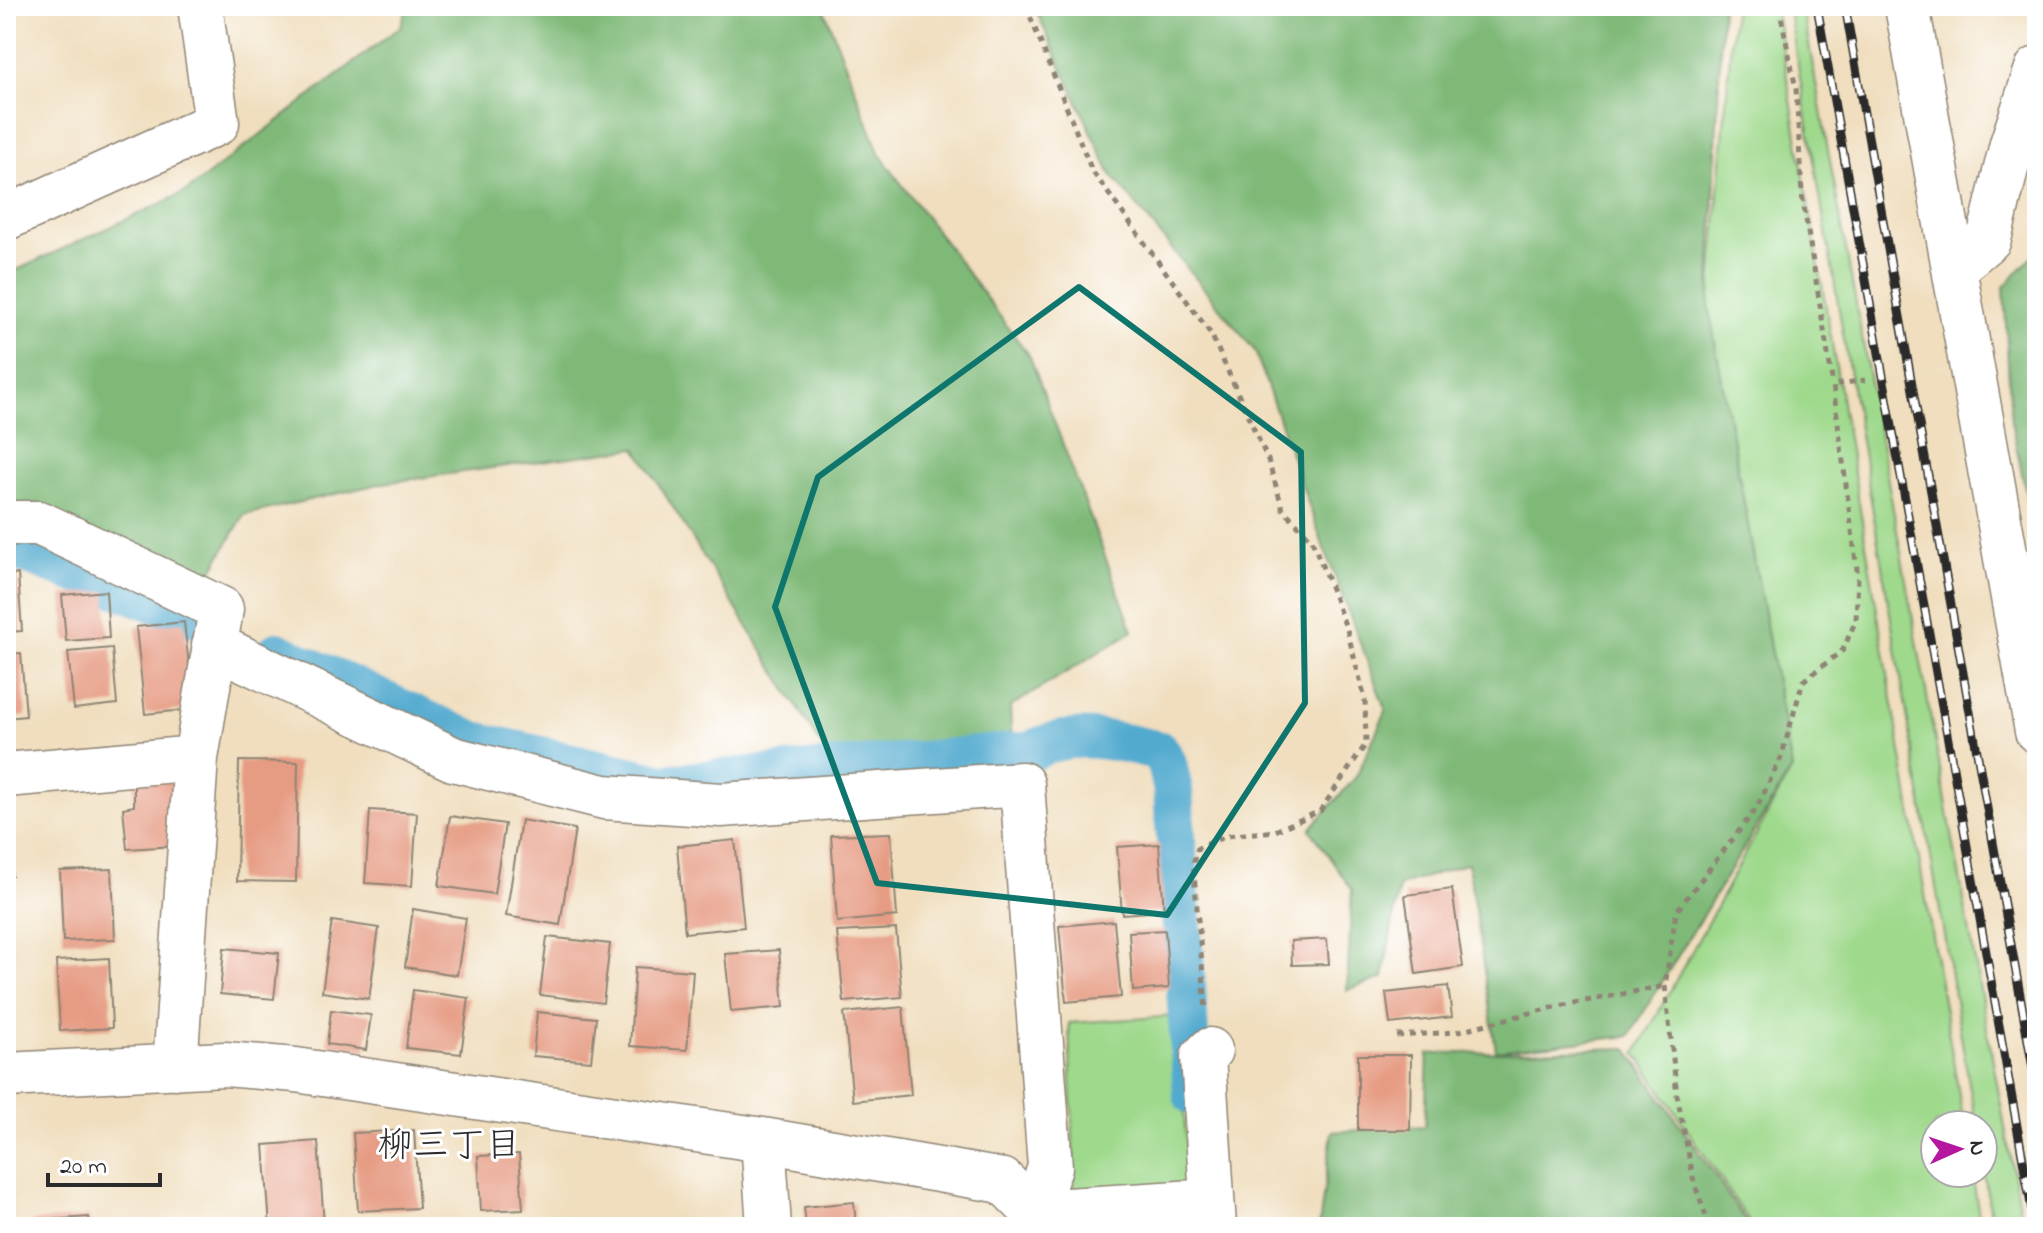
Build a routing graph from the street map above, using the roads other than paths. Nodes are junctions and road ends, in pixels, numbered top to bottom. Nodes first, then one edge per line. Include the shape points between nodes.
1 (200, 6) edge
2 (1907, 6) edge
3 (2037, 69) edge
4 (6, 218) edge
5 (1954, 268) junction
6 (6, 523) edge
7 (214, 645) junction
8 (2037, 731) edge
9 (196, 758) junction
10 (6, 775) edge
11 (1210, 1050) road end
12 (175, 1067) junction
13 (6, 1075) edge
14 (763, 1140) junction
15 (1213, 1214) edge
16 (1036, 1220) edge
17 (769, 1227) edge

1 - 4 street via 217,123
2 - 5 street
3 - 5 street via 1989,239
5 - 8 street
6 - 7 street via 39,523 221,609
7 - 9 street
7 - 16 street via 453,759 604,797 721,805 1022,784 1050,1167
9 - 10 street
9 - 12 street
11 - 15 street via 1203,1057
12 - 13 street
12 - 14 street via 225,1064 296,1070
14 - 16 street via 1003,1181
14 - 17 street
15 - 16 street

